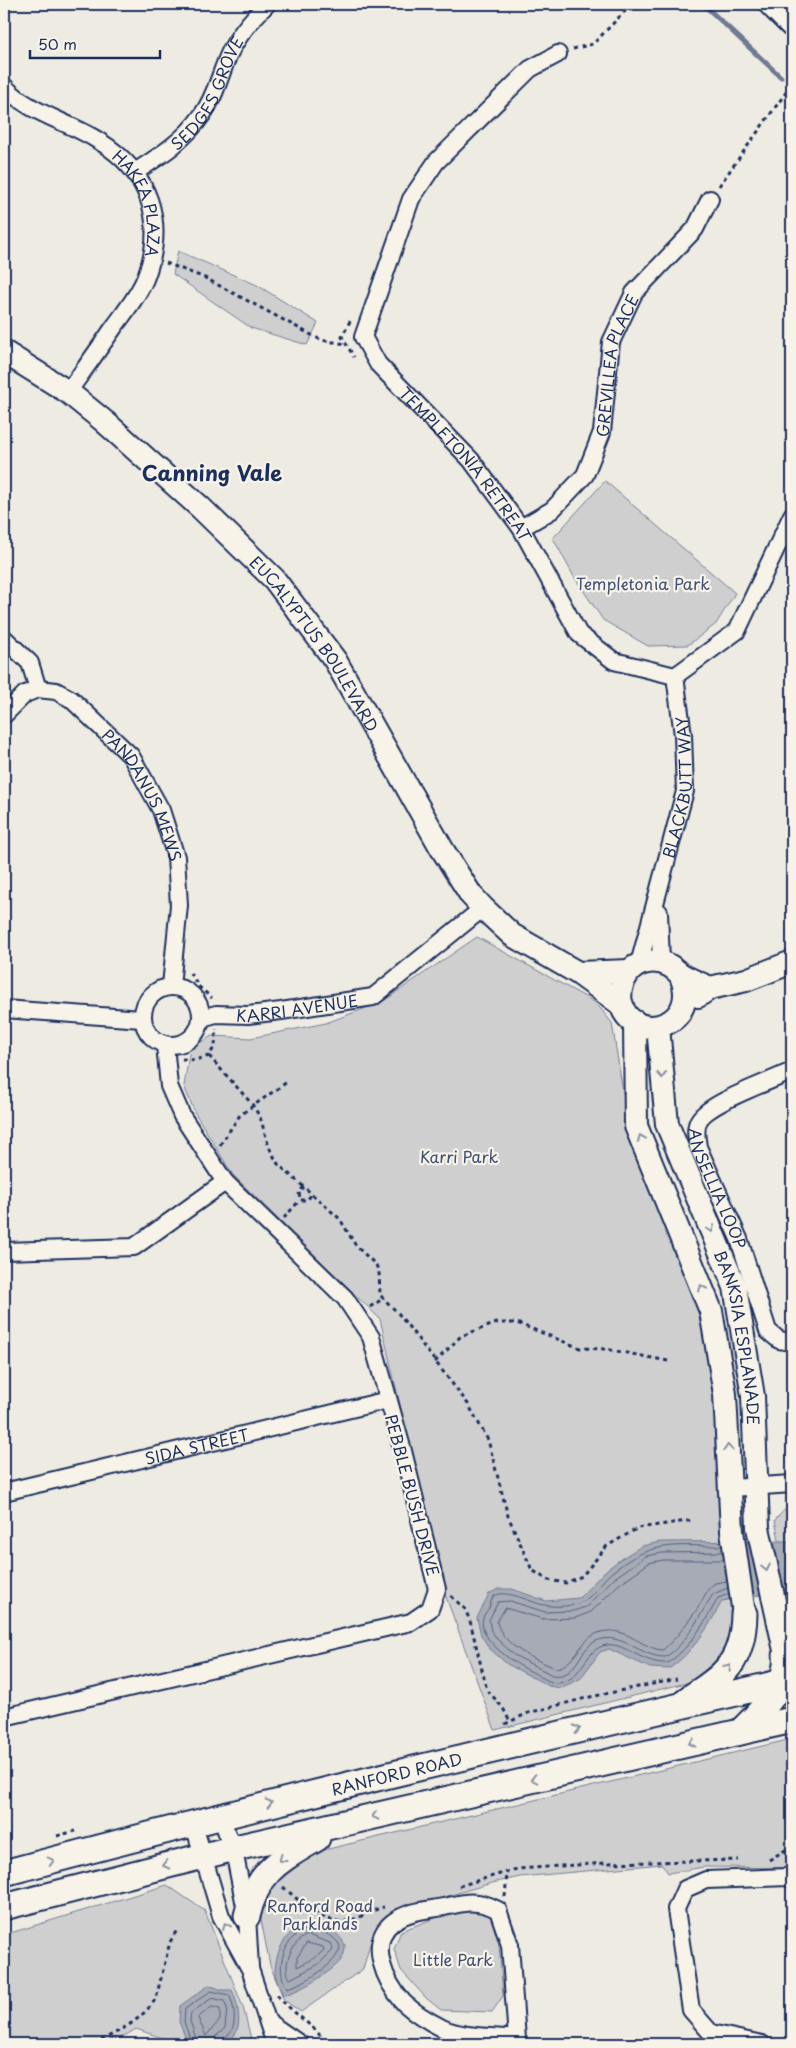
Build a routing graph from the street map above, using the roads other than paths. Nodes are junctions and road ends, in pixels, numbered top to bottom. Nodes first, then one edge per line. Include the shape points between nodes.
1 (267, 4) edge
2 (772, 4) edge
3 (792, 24) edge
4 (558, 54) road end
5 (4, 86) edge
6 (135, 172) junction
7 (710, 199) road end
8 (4, 352) edge
9 (68, 392) junction
10 (792, 515) edge
11 (521, 528) junction
12 (4, 638) edge
13 (675, 676) junction
14 (38, 688) junction
15 (4, 715) edge
16 (658, 897) junction
17 (483, 908) junction
18 (661, 962) junction
19 (792, 962) edge
20 (634, 968) junction
21 (578, 973) junction
22 (680, 974) junction
23 (171, 986) junction
24 (710, 988) junction
25 (622, 1005) junction
26 (684, 1006) junction
27 (4, 1009) edge
28 (202, 1018) junction
29 (142, 1019) junction
30 (635, 1022) junction
31 (658, 1027) junction
32 (164, 1045) junction
33 (792, 1072) edge
34 (225, 1182) junction
35 (4, 1251) edge
36 (792, 1342) edge
37 (388, 1400) junction
38 (792, 1484) edge
39 (755, 1486) junction
40 (731, 1488) junction
41 (4, 1492) edge
42 (744, 1614) joint
43 (787, 1668) edge
44 (676, 1707) junction
45 (4, 1717) edge
46 (792, 1720) edge
47 (740, 1732) junction
48 (221, 1815) junction
49 (193, 1822) junction
50 (338, 1825) junction
51 (231, 1848) junction
52 (203, 1856) junction
53 (4, 1873) edge
54 (792, 1880) edge
55 (4, 1907) edge
56 (247, 1916) junction
57 (250, 1969) junction
58 (268, 2022) junction
59 (517, 2042) edge
60 (276, 2044) edge
61 (300, 2044) edge
62 (762, 2044) edge

1 - 6 street, SEDGES GROVE via 243,30 202,116 176,144
2 - 3 main road
4 - 11 street, TEMPLETONIA RETREAT via 530,68 436,162 411,199 363,337 378,364 471,460
5 - 6 street, HAKEA PLAZA via 38,112 98,140 119,154
6 - 9 street, HAKEA PLAZA via 153,210 155,235 151,259 132,302
7 - 11 street, GREVILLEA PLACE via 695,229 634,293 611,342 602,432 585,475 552,510
8 - 9 street, EUCALYPTUS BOULEVARD
9 - 17 street, EUCALYPTUS BOULEVARD via 141,453 246,549 299,609 336,660 442,849
10 - 13 street via 737,631
11 - 13 street, TEMPLETONIA RETREAT via 579,634 614,661
12 - 14 street via 30,663
13 - 16 street, BLACKBUTT WAY via 686,791
14 - 15 street via 26,694
14 - 23 street, PANDANUS MEWS via 56,690 71,699 131,756 161,810 176,857 180,905
16 - 18 street, BLACKBUTT WAY
16 - 20 street, BLACKBUTT WAY
17 - 21 street, EUCALYPTUS BOULEVARD via 526,945
17 - 28 street, KARRI AVENUE via 373,997 281,1011 216,1014
18 - 20 street via 650,961
18 - 22 street
19 - 24 street via 766,974
20 - 21 street
20 - 25 street via 623,980 620,992
21 - 25 street, EUCALYPTUS BOULEVARD
22 - 24 street
22 - 26 street via 685,985
23 - 28 street via 197,999
23 - 29 street via 153,993 143,1009
24 - 26 street
25 - 30 street, EUCALYPTUS BOULEVARD
26 - 31 street via 678,1016
27 - 29 street
28 - 32 street via 193,1037 175,1046
29 - 32 street via 149,1036
30 - 31 street via 646,1027
40 -> 30 street, BANKSIA ESPLANADE via 725,1394 711,1311 636,1126
31 -> 39 street, BANKSIA ESPLANADE via 667,1124 735,1287 753,1396
32 - 34 street, PEBBLE BUSH DRIVE via 169,1086 182,1116
33 - 36 street, ANSELLIA LOOP via 716,1105 699,1120 696,1136 739,1240 768,1331 779,1340
34 - 35 street via 134,1247
34 - 37 street, PEBBLE BUSH DRIVE via 345,1298 371,1337
37 - 41 street, SIDA STREET
37 - 45 street, PEBBLE BUSH DRIVE via 437,1589 430,1609 411,1622
38 - 39 street
39 - 40 street
39 -> 43 street, BANKSIA ESPLANADE via 758,1528
40 - 42 street, BANKSIA ESPLANADE via 732,1532
44 -> 42 main road via 715,1682 736,1658 744,1636
43 - 44 main road, RANFORD ROAD
43 - 47 main road via 771,1698
48 -> 44 main road, RANFORD ROAD
46 - 47 main road
47 -> 50 main road
48 - 49 main road, RANFORD ROAD
48 - 51 street
49 - 52 street
53 -> 49 main road, RANFORD ROAD
50 - 51 main road
50 -> 56 main road via 269,1869
51 - 52 main road
51 - 56 street
52 -> 55 main road
57 -> 52 street via 226,1928
54 - 62 street via 788,1877 706,1880 685,1889 676,1909 691,2010 711,2033
56 - 57 street
57 - 58 street
58 - 60 street
58 - 61 street
59 - 59 street via 510,1945 498,1910 486,1903 467,1902 410,1913 392,1923 383,1934 381,1962 391,1986 405,2003 443,2028

